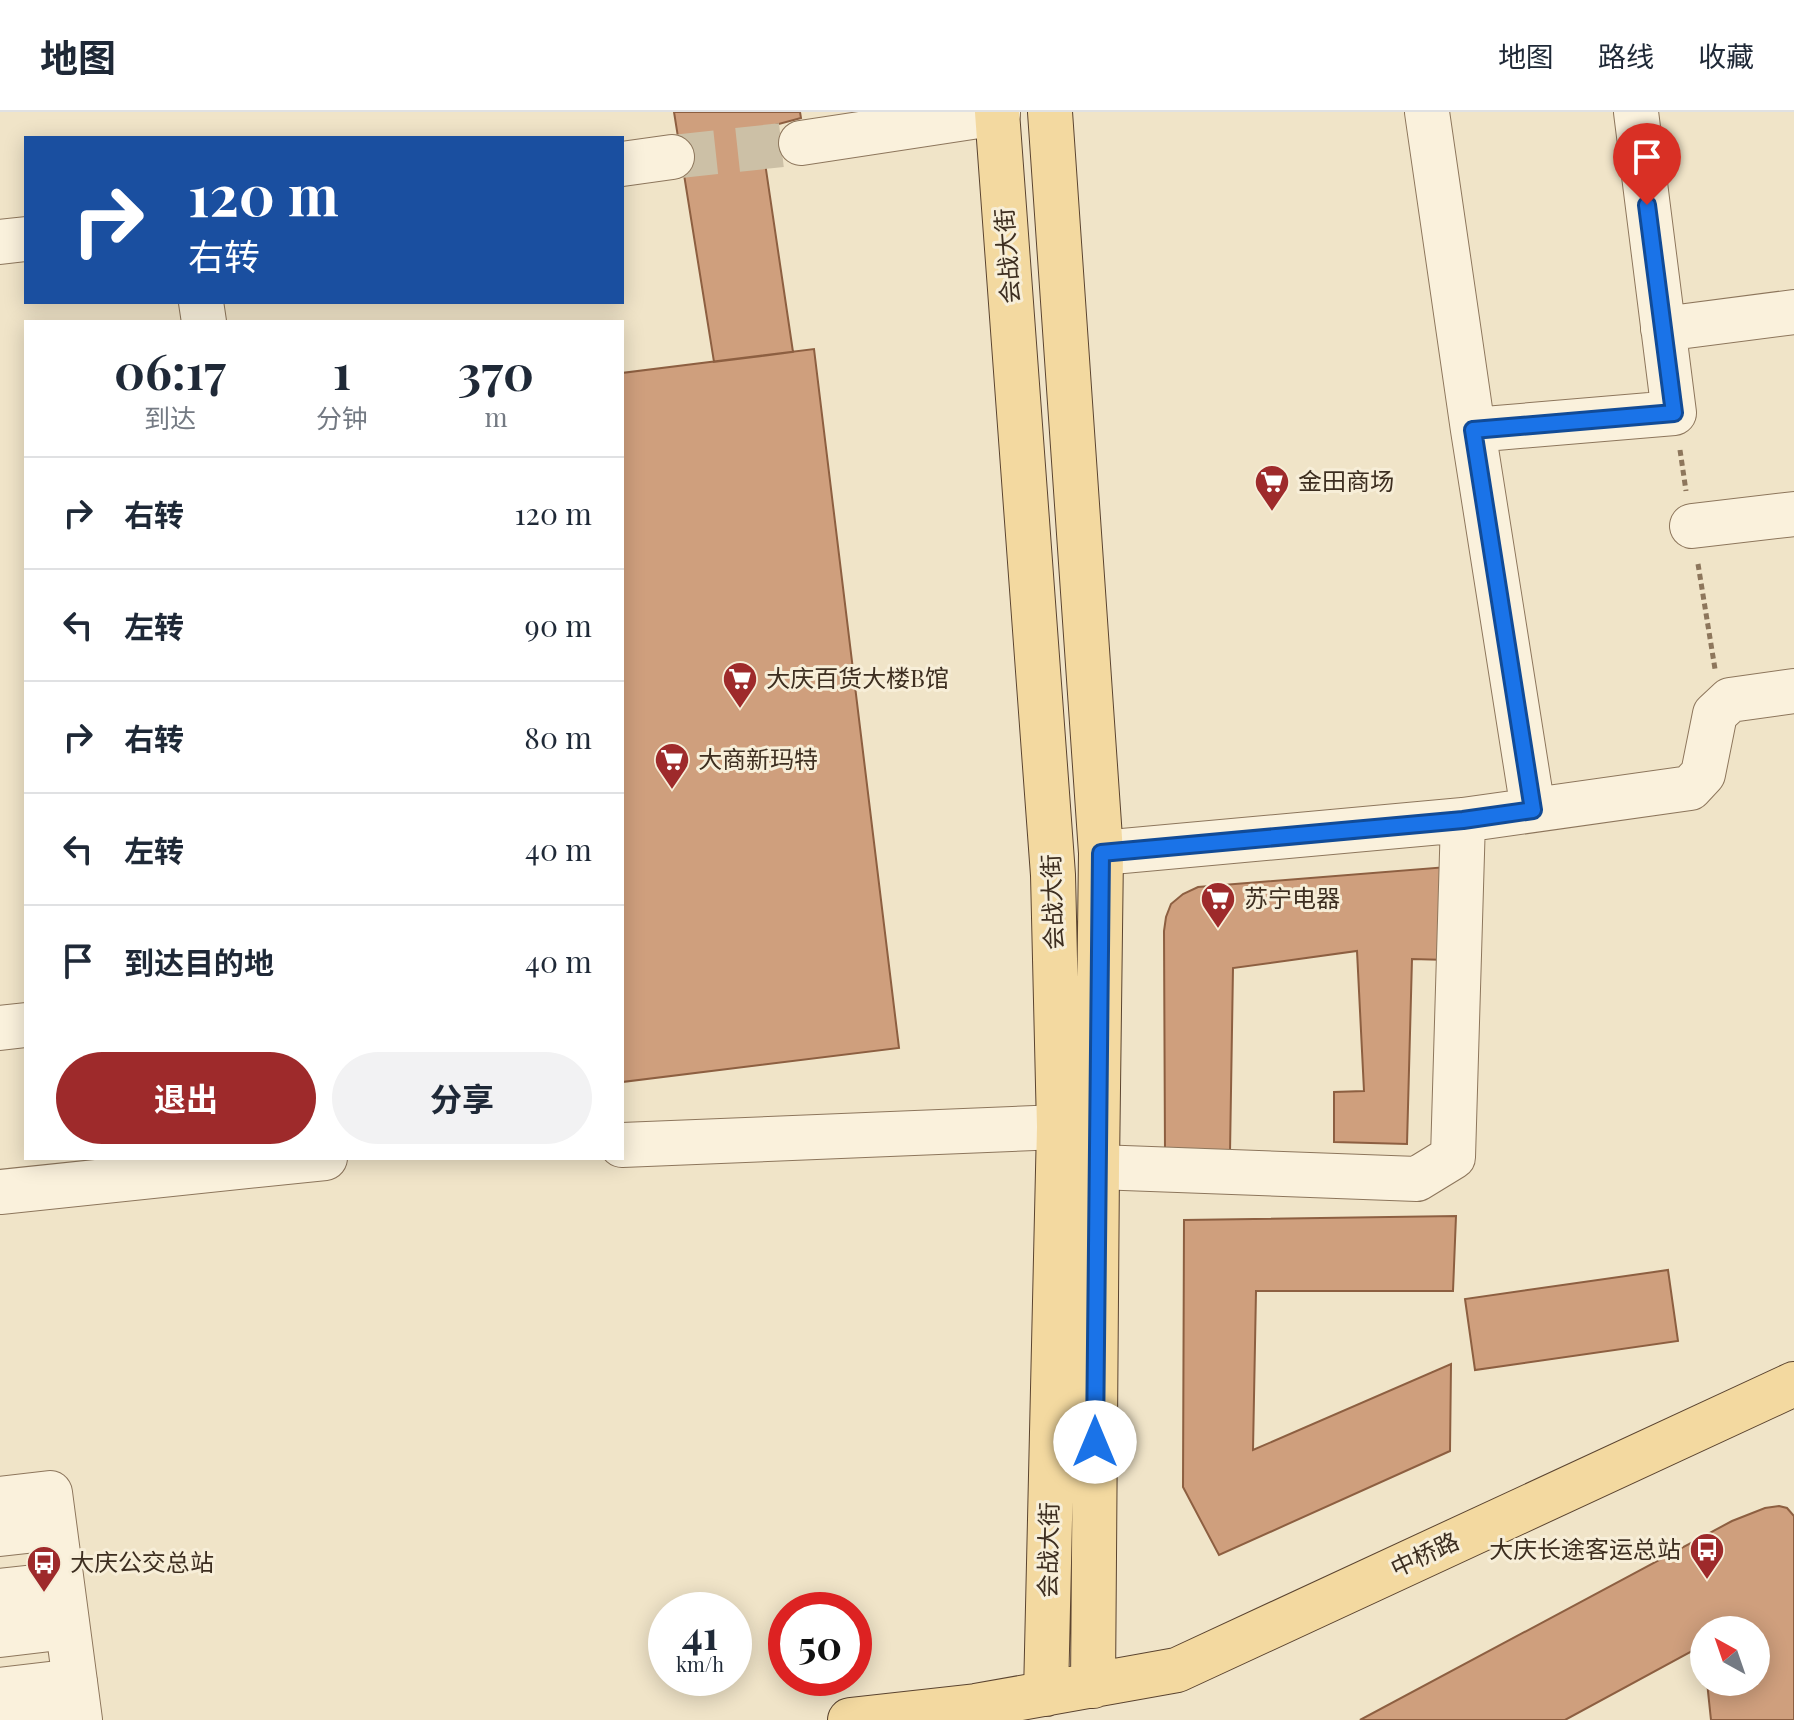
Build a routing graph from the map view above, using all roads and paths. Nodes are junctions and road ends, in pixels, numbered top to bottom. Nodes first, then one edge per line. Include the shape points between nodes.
1 (998, 112) edge
2 (1050, 112) edge
3 (1427, 112) edge
4 (1636, 112) edge
5 (801, 143) tunnel mouth
6 (672, 157) tunnel mouth
7 (624, 164) edge
8 (24, 239) edge
9 (0, 242) edge
10 (1794, 312) edge
11 (1663, 329) junction
12 (1473, 430) junction
13 (1794, 514) edge
14 (1692, 526) dead end
15 (1794, 691) edge
16 (1533, 810) junction
17 (1463, 820) junction
18 (1101, 853) junction
19 (24, 1025) edge
20 (0, 1028) edge
21 (1059, 1127) junction
22 (624, 1145) edge
23 (306, 1160) edge
24 (1097, 1167) junction
25 (0, 1192) edge
26 (1794, 1384) edge
27 (0, 1499) edge
28 (54, 1528) junction
29 (0, 1534) edge
30 (62, 1584) junction
31 (0, 1591) edge
32 (67, 1627) junction
33 (0, 1635) edge
34 (1093, 1686) junction
35 (0, 1690) edge
36 (78, 1705) edge
37 (1032, 1707) edge
38 (19, 1720) edge
39 (850, 1720) edge

1 - 5 street
1 - 21 main road, 会战大街 via 1053,875
2 - 18 main road
3 - 12 street
4 - 11 street
6 - 7 street
8 - 9 street
10 - 11 street
11 - 12 street via 1674,413
12 - 16 street
13 - 14 street
15 - 16 street via 1730,700 1722,707 1715,714 1703,774 1690,788
16 - 17 street
17 - 18 street
17 - 24 street via 1453,1157 1417,1179
18 - 24 main road
19 - 20 street
21 - 22 street
21 - 37 main road, 会战大街
23 - 25 street
24 - 34 main road
26 - 34 main road, 中桥路 via 1177,1670
27 - 28 street via 50,1493
28 - 29 street
28 - 30 street
30 - 31 street
30 - 32 street
32 - 33 street
32 - 36 street
34 - 37 main road, 中桥路
35 - 36 street
36 - 38 street
37 - 39 main road, 中桥路 via 976,1706

